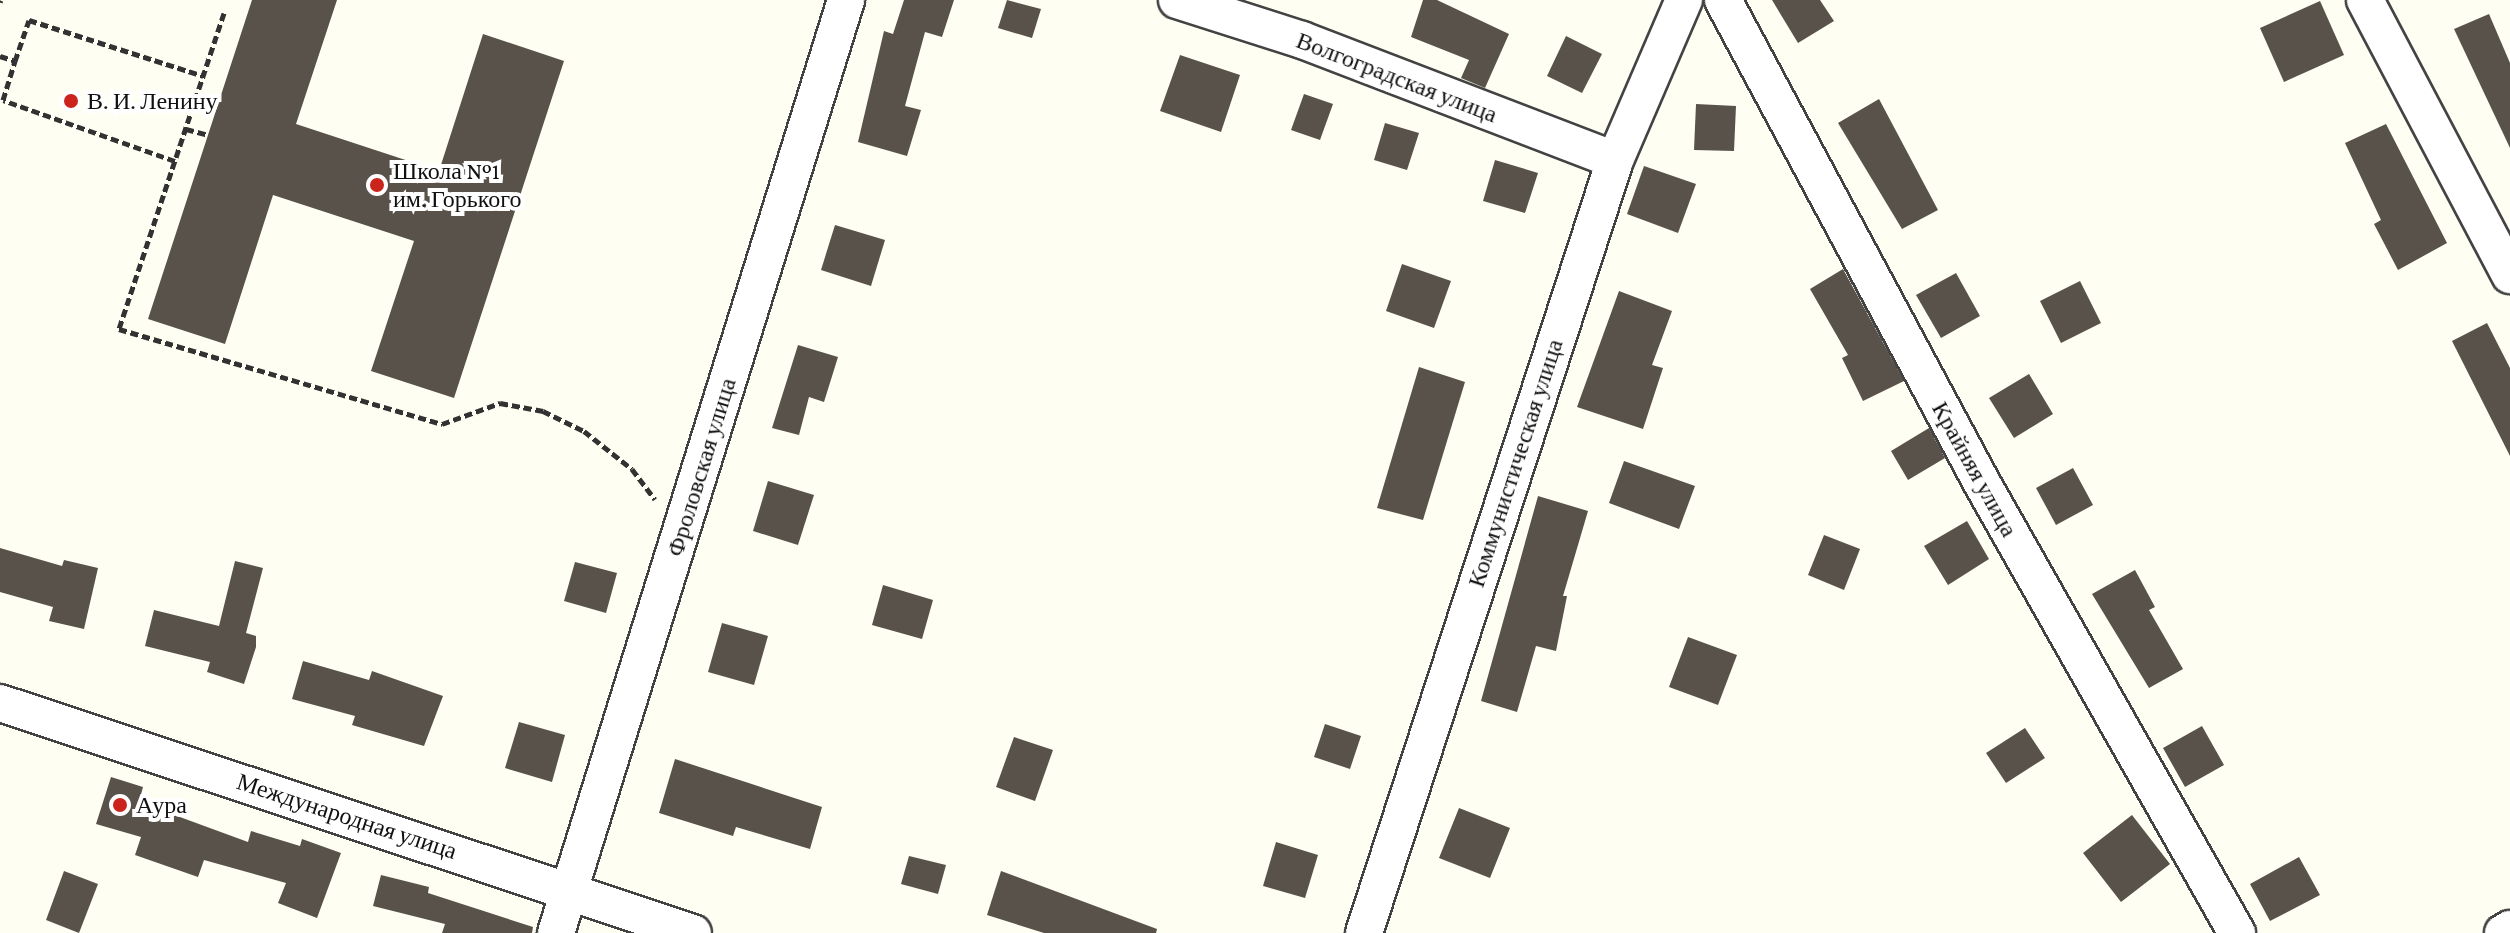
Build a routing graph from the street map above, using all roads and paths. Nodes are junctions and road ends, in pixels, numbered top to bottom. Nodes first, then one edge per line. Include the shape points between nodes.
1 (846, 0) edge
2 (1177, 0) edge
3 (1684, 0) edge
4 (1723, 0) edge
5 (2365, 0) edge
6 (224, 13) dead end
7 (0, 56) edge
8 (15, 61) junction
9 (203, 76) junction
10 (186, 129) junction
11 (208, 135) dead end
12 (1615, 160) junction
13 (175, 161) junction
14 (2510, 275) edge
15 (681, 532) junction
16 (0, 703) edge
17 (570, 889) junction
18 (2510, 929) edge
19 (556, 933) edge
20 (693, 933) edge
21 (1364, 933) edge
22 (2237, 933) edge
23 (2503, 933) edge

1 - 15 street, Фроловская улица
2 - 12 street, Волгоградская улица via 1302,40
3 - 12 street, Коммунистическая улица
4 - 22 street, Крайняя улица via 1991,499
5 - 14 street
6 - 9 path
7 - 8 path
8 - 9 path via 29,20
8 - 13 path via 3,100
9 - 10 path
10 - 11 path
10 - 13 path
12 - 21 street, Коммунистическая улица
13 - 15 path via 119,329 442,424 500,403 543,411 584,431 632,469
15 - 17 street, Фроловская улица
16 - 17 street, Международная улица
17 - 19 street, Фроловская улица
17 - 20 street, Международная улица
18 - 23 street

